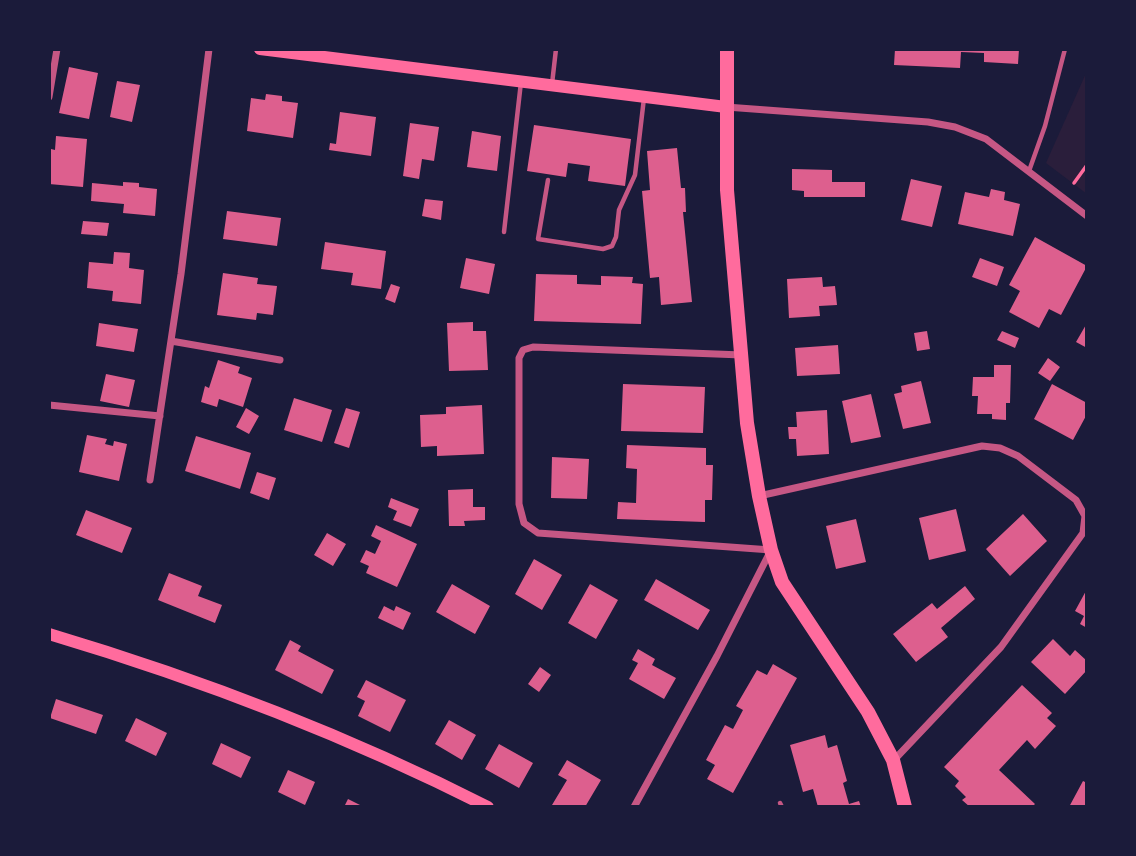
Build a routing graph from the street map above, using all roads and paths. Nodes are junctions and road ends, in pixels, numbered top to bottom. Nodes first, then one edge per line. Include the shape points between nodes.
1 (57, 49) edge
2 (208, 49) edge
3 (260, 49) edge
4 (556, 49) edge
5 (727, 49) edge
6 (1065, 49) edge
7 (521, 82) junction
8 (552, 85) junction
9 (49, 97) edge
10 (644, 97) junction
11 (726, 107) junction
12 (1087, 165) edge
13 (1029, 171) junction
14 (548, 180) dead end
15 (1074, 183) dead end
16 (1087, 216) edge
17 (503, 232) dead end
18 (171, 341) junction
19 (742, 355) junction
20 (280, 360) dead end
21 (49, 405) edge
22 (160, 416) junction
23 (150, 480) dead end
24 (759, 496) junction
25 (771, 550) junction
26 (49, 634) edge
27 (893, 760) junction
28 (488, 807) edge
29 (634, 807) edge
30 (905, 807) edge

1 - 9 street
2 - 18 street
3 - 7 main road
4 - 8 lane
5 - 11 main road
6 - 13 lane
7 - 8 main road
7 - 17 lane
8 - 10 main road
10 - 11 main road
10 - 14 lane via 635,175 619,210 612,246 538,239
11 - 13 street via 956,127 986,139
11 - 19 main road via 727,190
12 - 15 path
13 - 16 street
18 - 20 street
18 - 22 street
19 - 24 main road
19 - 25 street via 523,350 519,358 519,504 524,523 538,533
21 - 22 street
22 - 23 street
24 - 25 main road
24 - 27 street via 982,446 1018,456 1076,500 1085,516 1083,533 1001,647
25 - 27 main road via 782,582 868,712
25 - 29 street
26 - 28 main road via 272,710
27 - 30 main road

